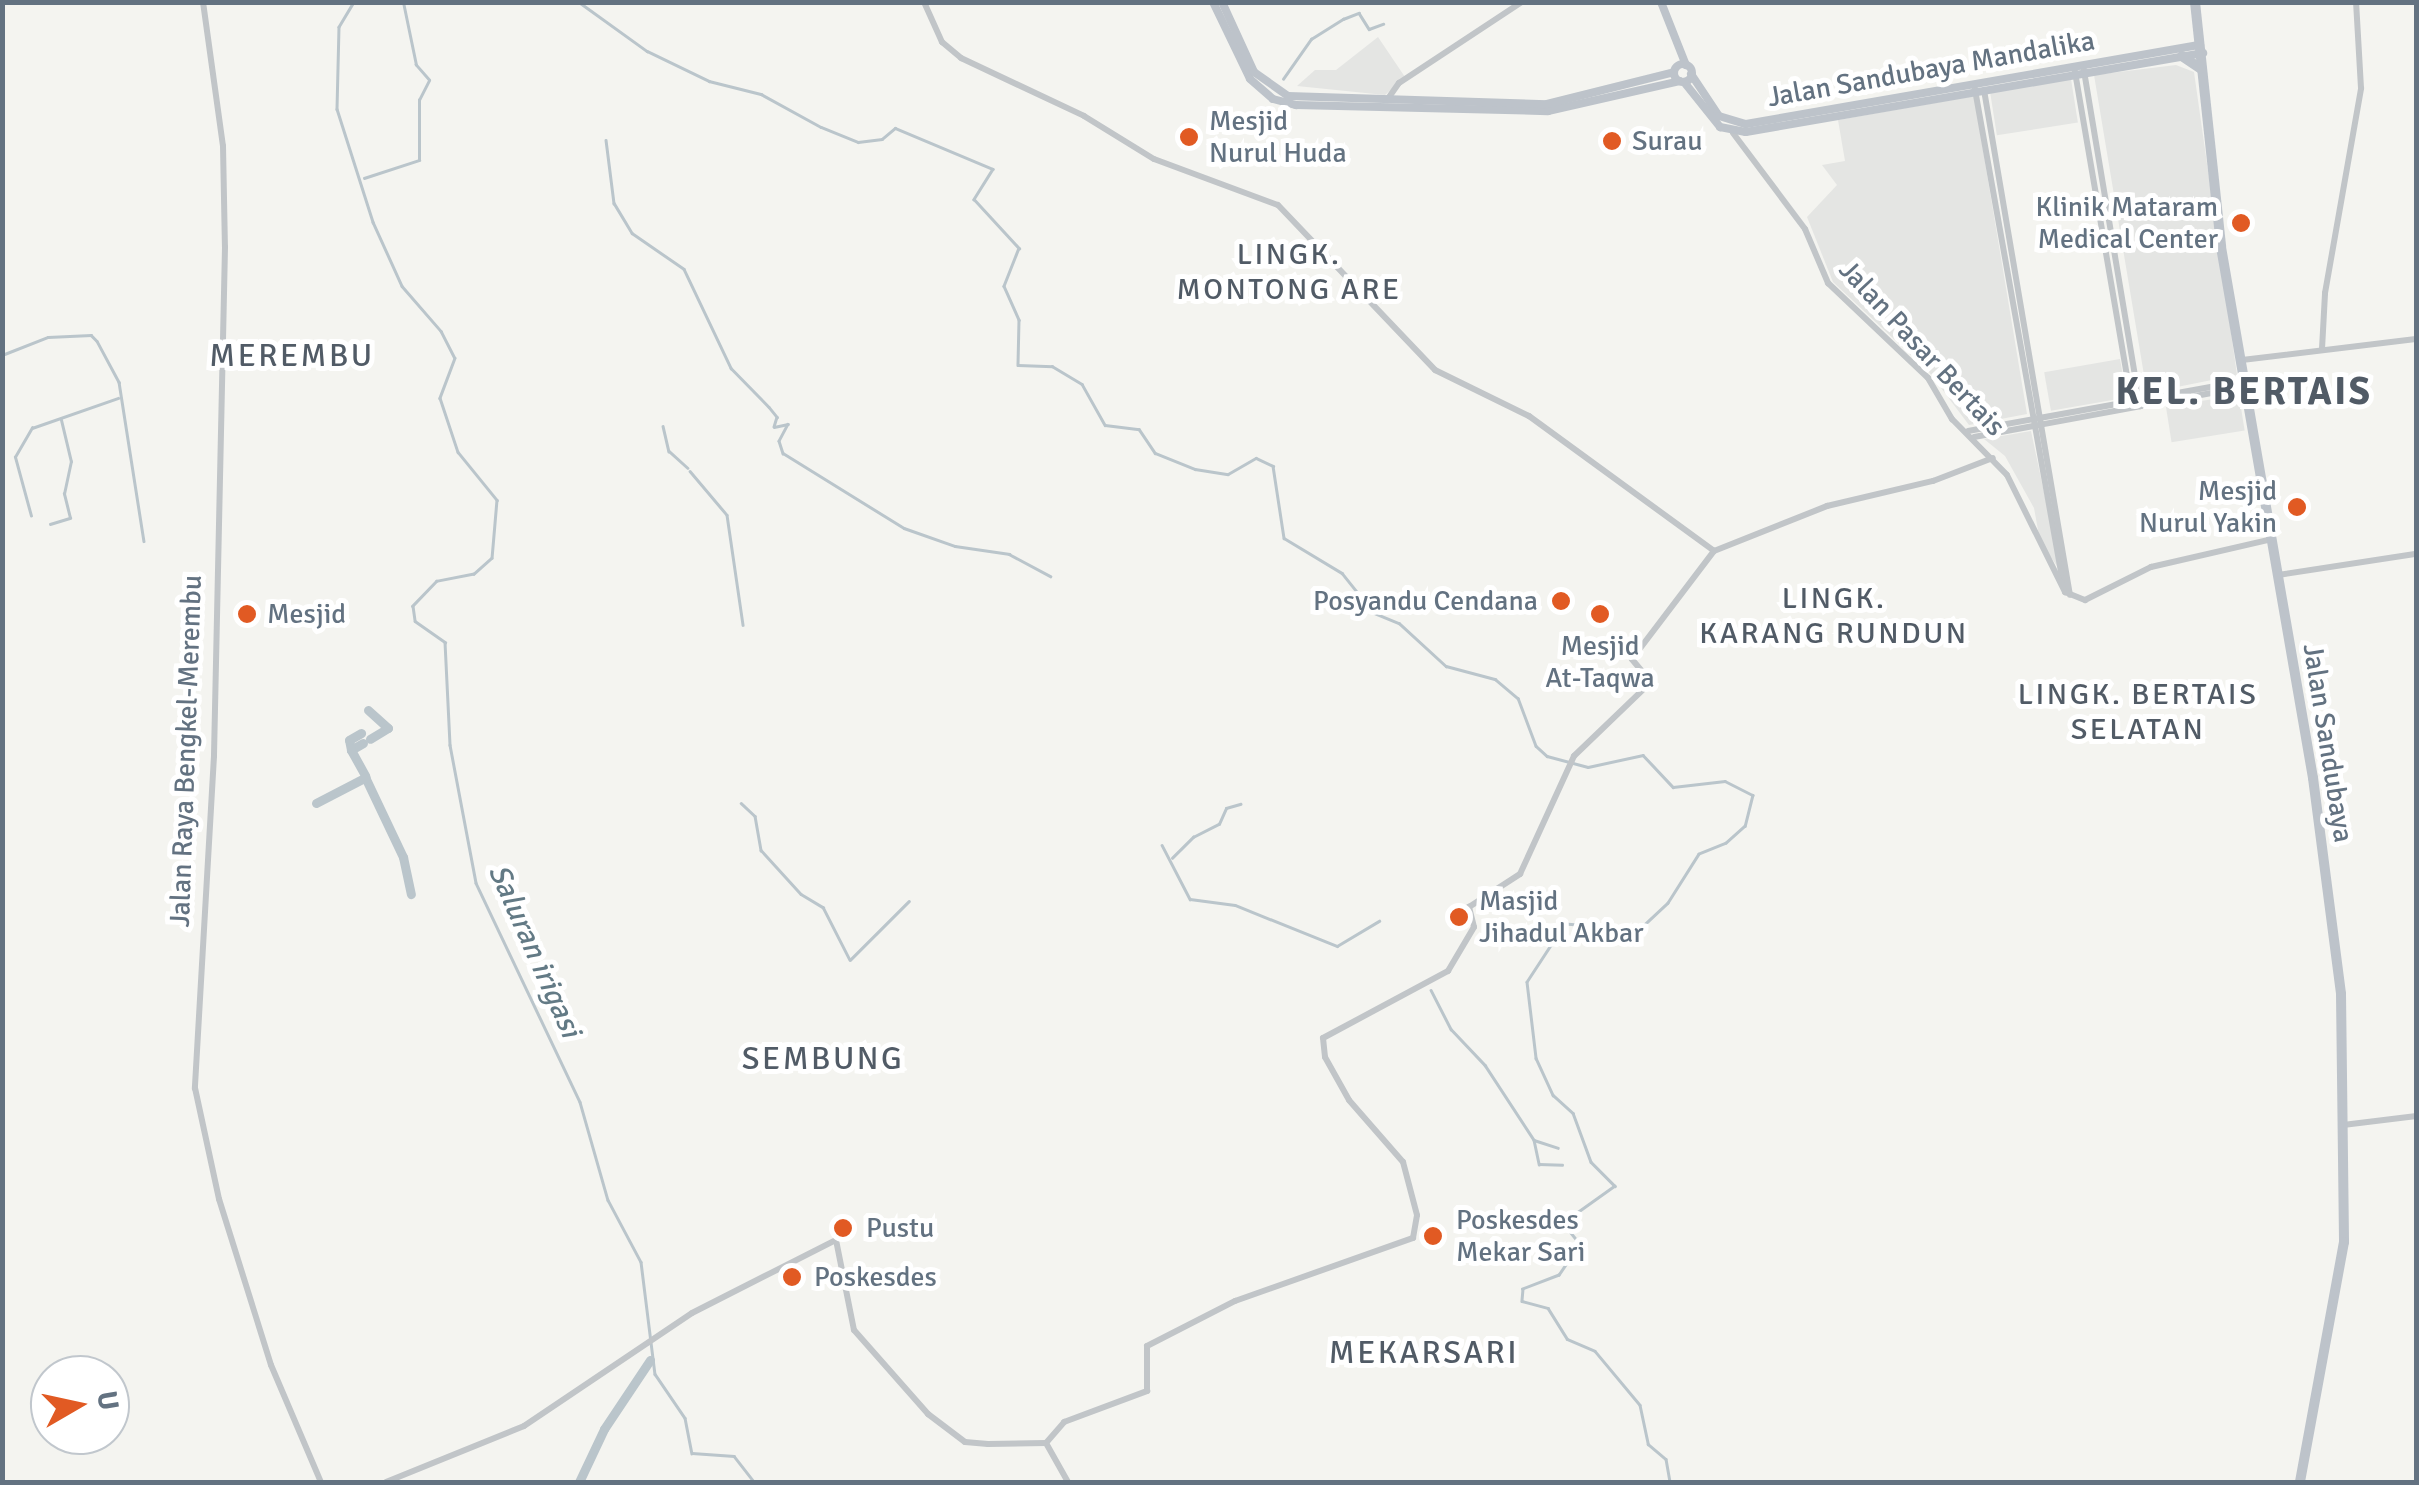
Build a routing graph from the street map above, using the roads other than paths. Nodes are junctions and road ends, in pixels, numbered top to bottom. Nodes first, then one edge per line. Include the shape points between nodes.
1 (204, 2) edge
2 (924, 2) edge
3 (1213, 2) edge
4 (1222, 2) edge
5 (1522, 2) edge
6 (1660, 2) edge
7 (2196, 2) edge
8 (2356, 2) edge
9 (2201, 49) junction
10 (2182, 56) junction
11 (1686, 65) junction
12 (2200, 68) junction
13 (2079, 69) junction
14 (1674, 72) junction
15 (1692, 74) junction
16 (1682, 82) junction
17 (1979, 87) junction
18 (1381, 102) junction
19 (1776, 123) junction
20 (2209, 130) junction
21 (1734, 133) junction
22 (2413, 340) edge
23 (2322, 349) junction
24 (2240, 360) junction
25 (2244, 384) junction
26 (2136, 404) junction
27 (2037, 421) junction
28 (1967, 432) junction
29 (1974, 438) junction
30 (1993, 458) junction
31 (2272, 539) junction
32 (1714, 551) junction
33 (2416, 554) edge
34 (2278, 575) junction
35 (2068, 594) junction
36 (2416, 1116) edge
37 (2343, 1125) junction
38 (1046, 1443) junction
39 (321, 1482) edge
40 (386, 1482) edge
41 (1068, 1482) edge
42 (2300, 1482) edge

1 - 39 street, Jalan Raya Bengkel-Merembu via 224,156 225,288 214,756 196,1088 219,1199 271,1365
2 - 32 street via 942,42 973,65 1084,116 1154,160 1278,206 1436,370 1529,416
3 - 18 main road via 1245,72 1273,98
4 - 18 main road via 1251,68 1269,87 1297,97
5 - 18 street
6 - 11 main road
7 - 9 highway, Jalan Sandubaya
8 - 23 street via 2360,88 2343,220 2325,293
9 - 10 main road
9 - 12 highway, Jalan Sandubaya
9 - 13 main road, Jalan Sandubaya Mandalika
9 - 20 highway, Jalan Sandubaya
10 - 12 highway
10 - 13 main road
11 - 14 main road
11 - 15 main road
12 - 20 highway, Jalan Sandubaya
13 - 17 main road, Jalan Sandubaya Mandalika
13 - 26 street
14 - 16 main road
14 - 18 main road via 1547,104
15 - 16 main road
15 - 19 main road, Jalan Sandubaya Mandalika via 1727,121
16 - 18 main road via 1548,111
16 - 21 main road via 1716,123
17 - 19 main road, Jalan Sandubaya Mandalika
17 - 27 street, Jalan Pasar Bertais
19 - 21 main road
20 - 24 highway, Jalan Sandubaya
21 - 28 street, Jalan Pasar Bertais via 1806,229 1828,283 1928,378
22 - 23 street
23 - 24 street
24 - 25 highway, Jalan Sandubaya
25 - 26 street
25 - 31 highway, Jalan Sandubaya
26 - 27 street
27 - 28 street
27 - 29 street
27 - 35 street, Jalan Pasar Bertais
28 - 29 street, Jalan Pasar Bertais
29 - 30 street, Jalan Pasar Bertais
30 - 32 street via 1932,481 1827,506
30 - 35 street, Jalan Pasar Bertais via 2020,493 2039,551
31 - 34 highway, Jalan Sandubaya
31 - 35 street via 2151,567 2085,600
32 - 38 street via 1632,659 1651,682 1574,756 1520,874 1470,906 1472,931 1443,976 1324,1038 1325,1058 1345,1093 1403,1162 1417,1234 1236,1301 1148,1346 1147,1392 1064,1422
33 - 34 street
34 - 37 highway, Jalan Sandubaya via 2337,955
36 - 37 street
37 - 42 highway, Jalan Sandubaya via 2342,1258
38 - 40 street via 970,1444 911,1398 848,1321 837,1240 770,1269 647,1342 524,1426
38 - 41 street

